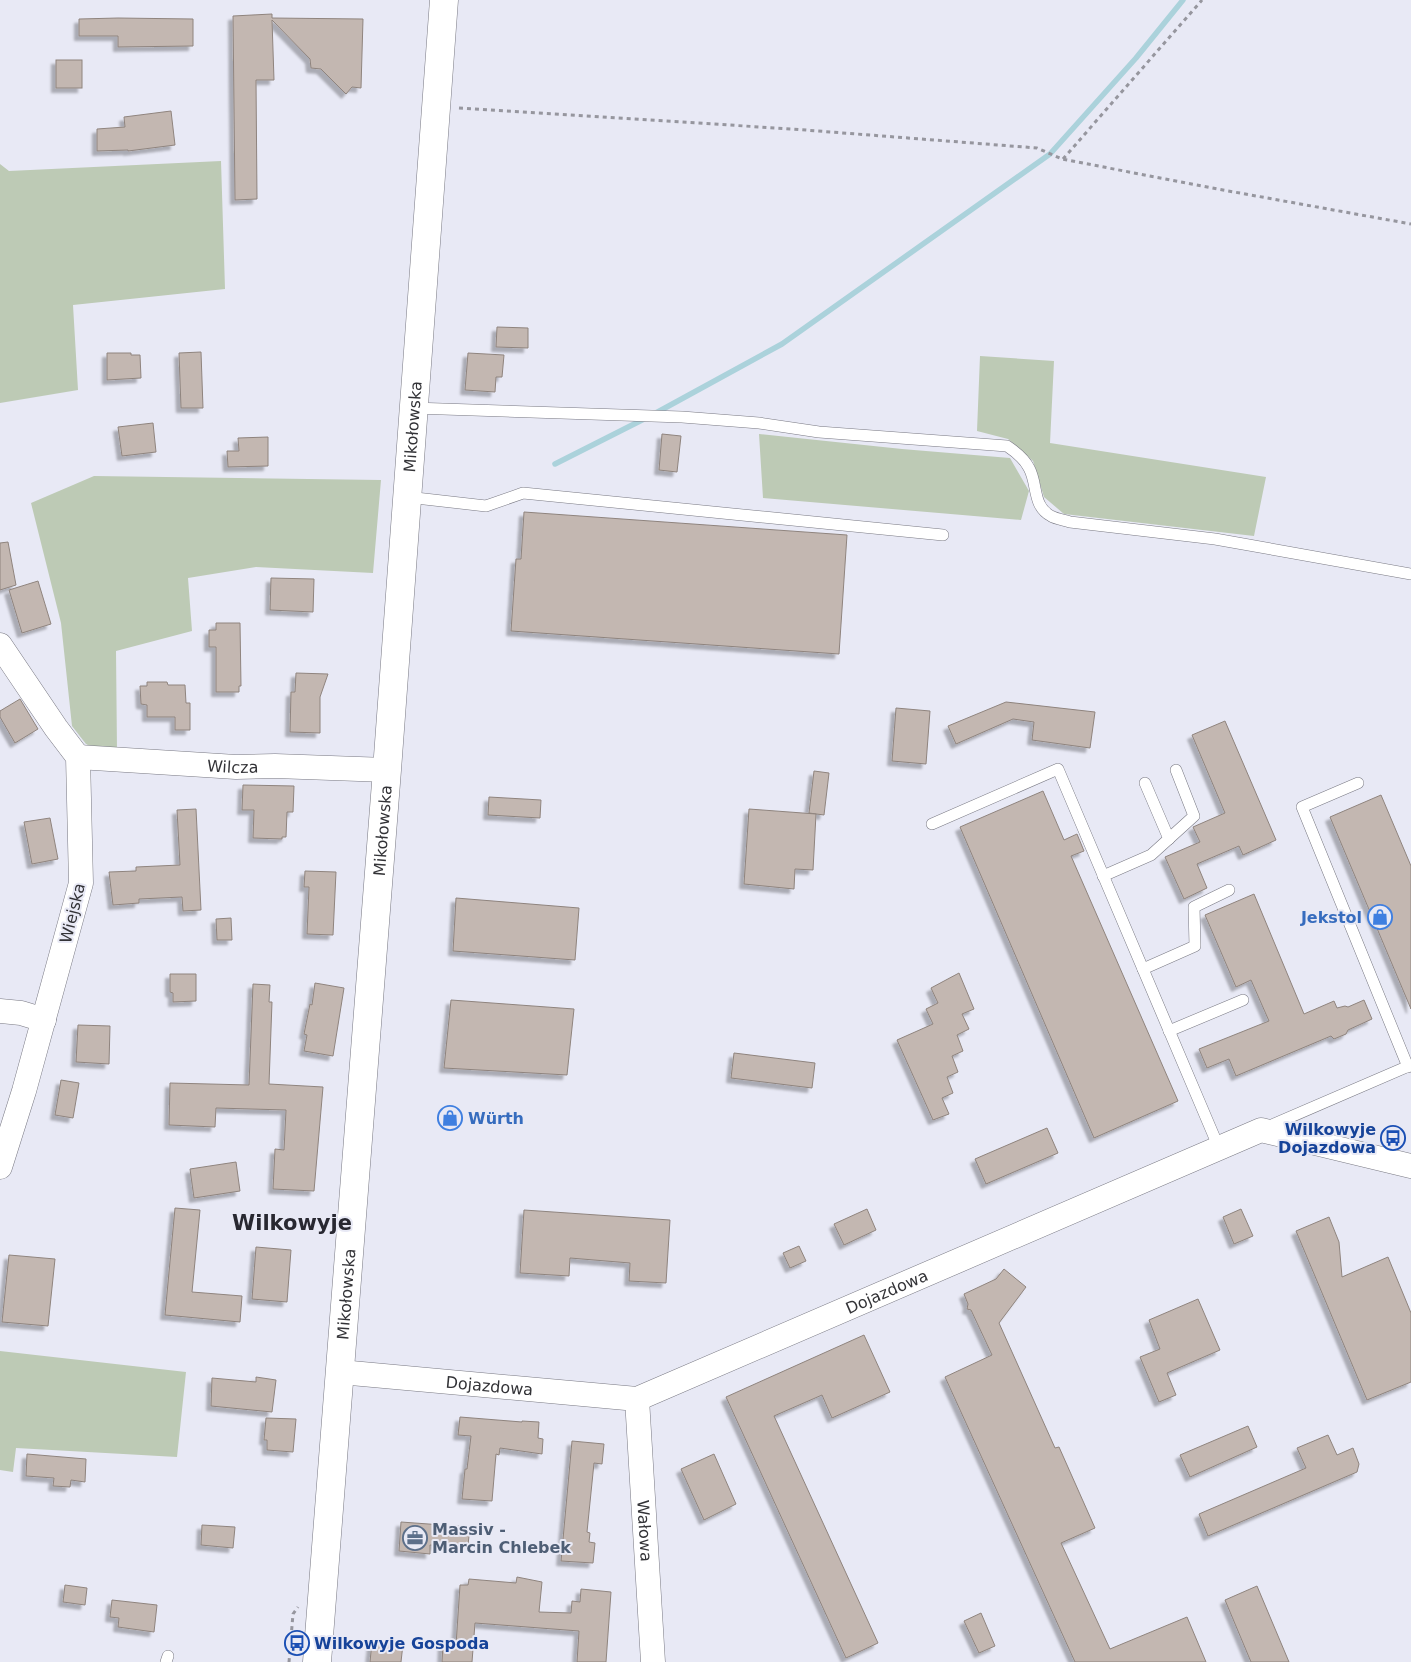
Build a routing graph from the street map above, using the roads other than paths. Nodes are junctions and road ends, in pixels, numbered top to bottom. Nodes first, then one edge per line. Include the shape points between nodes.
1 (444, 0) edge
2 (413, 408) junction
3 (407, 497) junction
4 (942, 535) dead end
5 (1411, 574) edge
6 (0, 645) edge
7 (78, 757) junction
8 (387, 770) junction
9 (1176, 770) dead end
10 (1145, 783) dead end
11 (1358, 783) dead end
12 (932, 824) dead end
13 (1169, 839) junction
14 (1103, 876) junction
15 (1229, 890) dead end
16 (1143, 969) junction
17 (1243, 1000) dead end
18 (0, 1011) edge
19 (44, 1020) junction
20 (1169, 1031) junction
21 (1409, 1066) edge
22 (1262, 1130) junction
23 (1218, 1148) junction
24 (1411, 1166) edge
25 (0, 1167) edge
26 (340, 1372) junction
27 (637, 1399) junction
28 (317, 1662) edge
29 (653, 1662) edge

1 - 2 main road, Mikołowska
2 - 3 main road, Mikołowska
2 - 5 lane via 661,416 1007,446 1029,467 1037,501 1051,516 1070,522 1215,539
3 - 4 lane via 486,506 523,493
3 - 8 main road, Mikołowska
6 - 7 street
7 - 8 street, Wilcza via 236,767
7 - 19 street, Wiejska via 81,883
8 - 26 main road, Mikołowska
9 - 13 lane via 1194,816
10 - 13 lane
11 - 21 lane via 1302,807
12 - 14 lane via 1058,769
13 - 14 lane via 1151,855
14 - 16 lane
15 - 16 lane via 1194,907 1195,946
16 - 20 lane
17 - 20 lane
18 - 19 street
19 - 25 street, Wiejska
20 - 23 lane
21 - 22 lane, Dojazdowa
22 - 23 street, Dojazdowa
22 - 24 street
23 - 27 street, Dojazdowa
26 - 27 street, Dojazdowa
26 - 28 main road, Mikołowska
27 - 29 street, Wałowa

